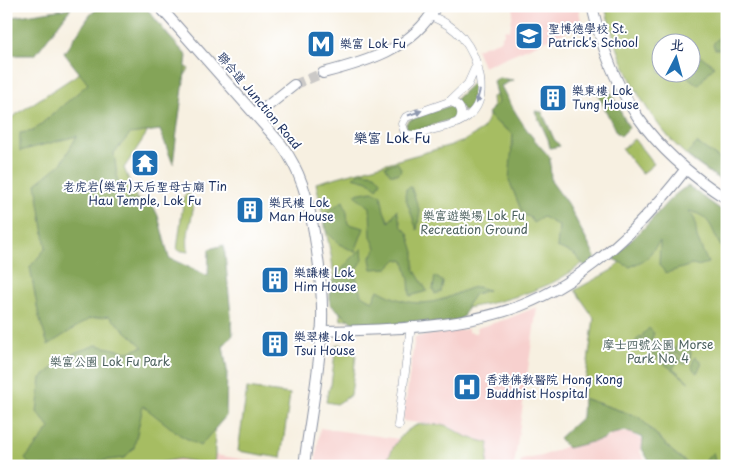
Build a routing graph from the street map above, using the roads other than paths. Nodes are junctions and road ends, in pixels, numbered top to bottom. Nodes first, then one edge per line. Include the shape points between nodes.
1 (159, 6) edge
2 (592, 6) edge
3 (433, 10) edge
4 (476, 64) junction
5 (323, 73) tunnel mouth
6 (294, 85) tunnel mouth
7 (449, 102) junction
8 (256, 115) junction
9 (458, 122) junction
10 (685, 170) junction
11 (727, 199) edge
12 (411, 326) junction
13 (321, 332) junction
14 (399, 425) dead end
15 (304, 466) edge

1 - 8 main road, 聯合道 Junction Road
2 - 10 main road via 612,74 630,108
3 - 4 street via 462,37
3 - 5 main road via 421,28 389,52
4 - 7 street via 468,84
4 -> 9 street via 480,75 477,103 468,117
6 - 8 main road
7 - 9 street via 461,110
9 -> 7 street via 413,136 403,130 403,121 408,116
8 - 13 main road, 聯合道 Junction Road via 290,156 305,192 318,254
10 - 11 main road
10 - 12 main road via 605,256 553,290 495,314
12 - 13 main road
12 - 14 street
13 - 15 main road, 聯合道 Junction Road

